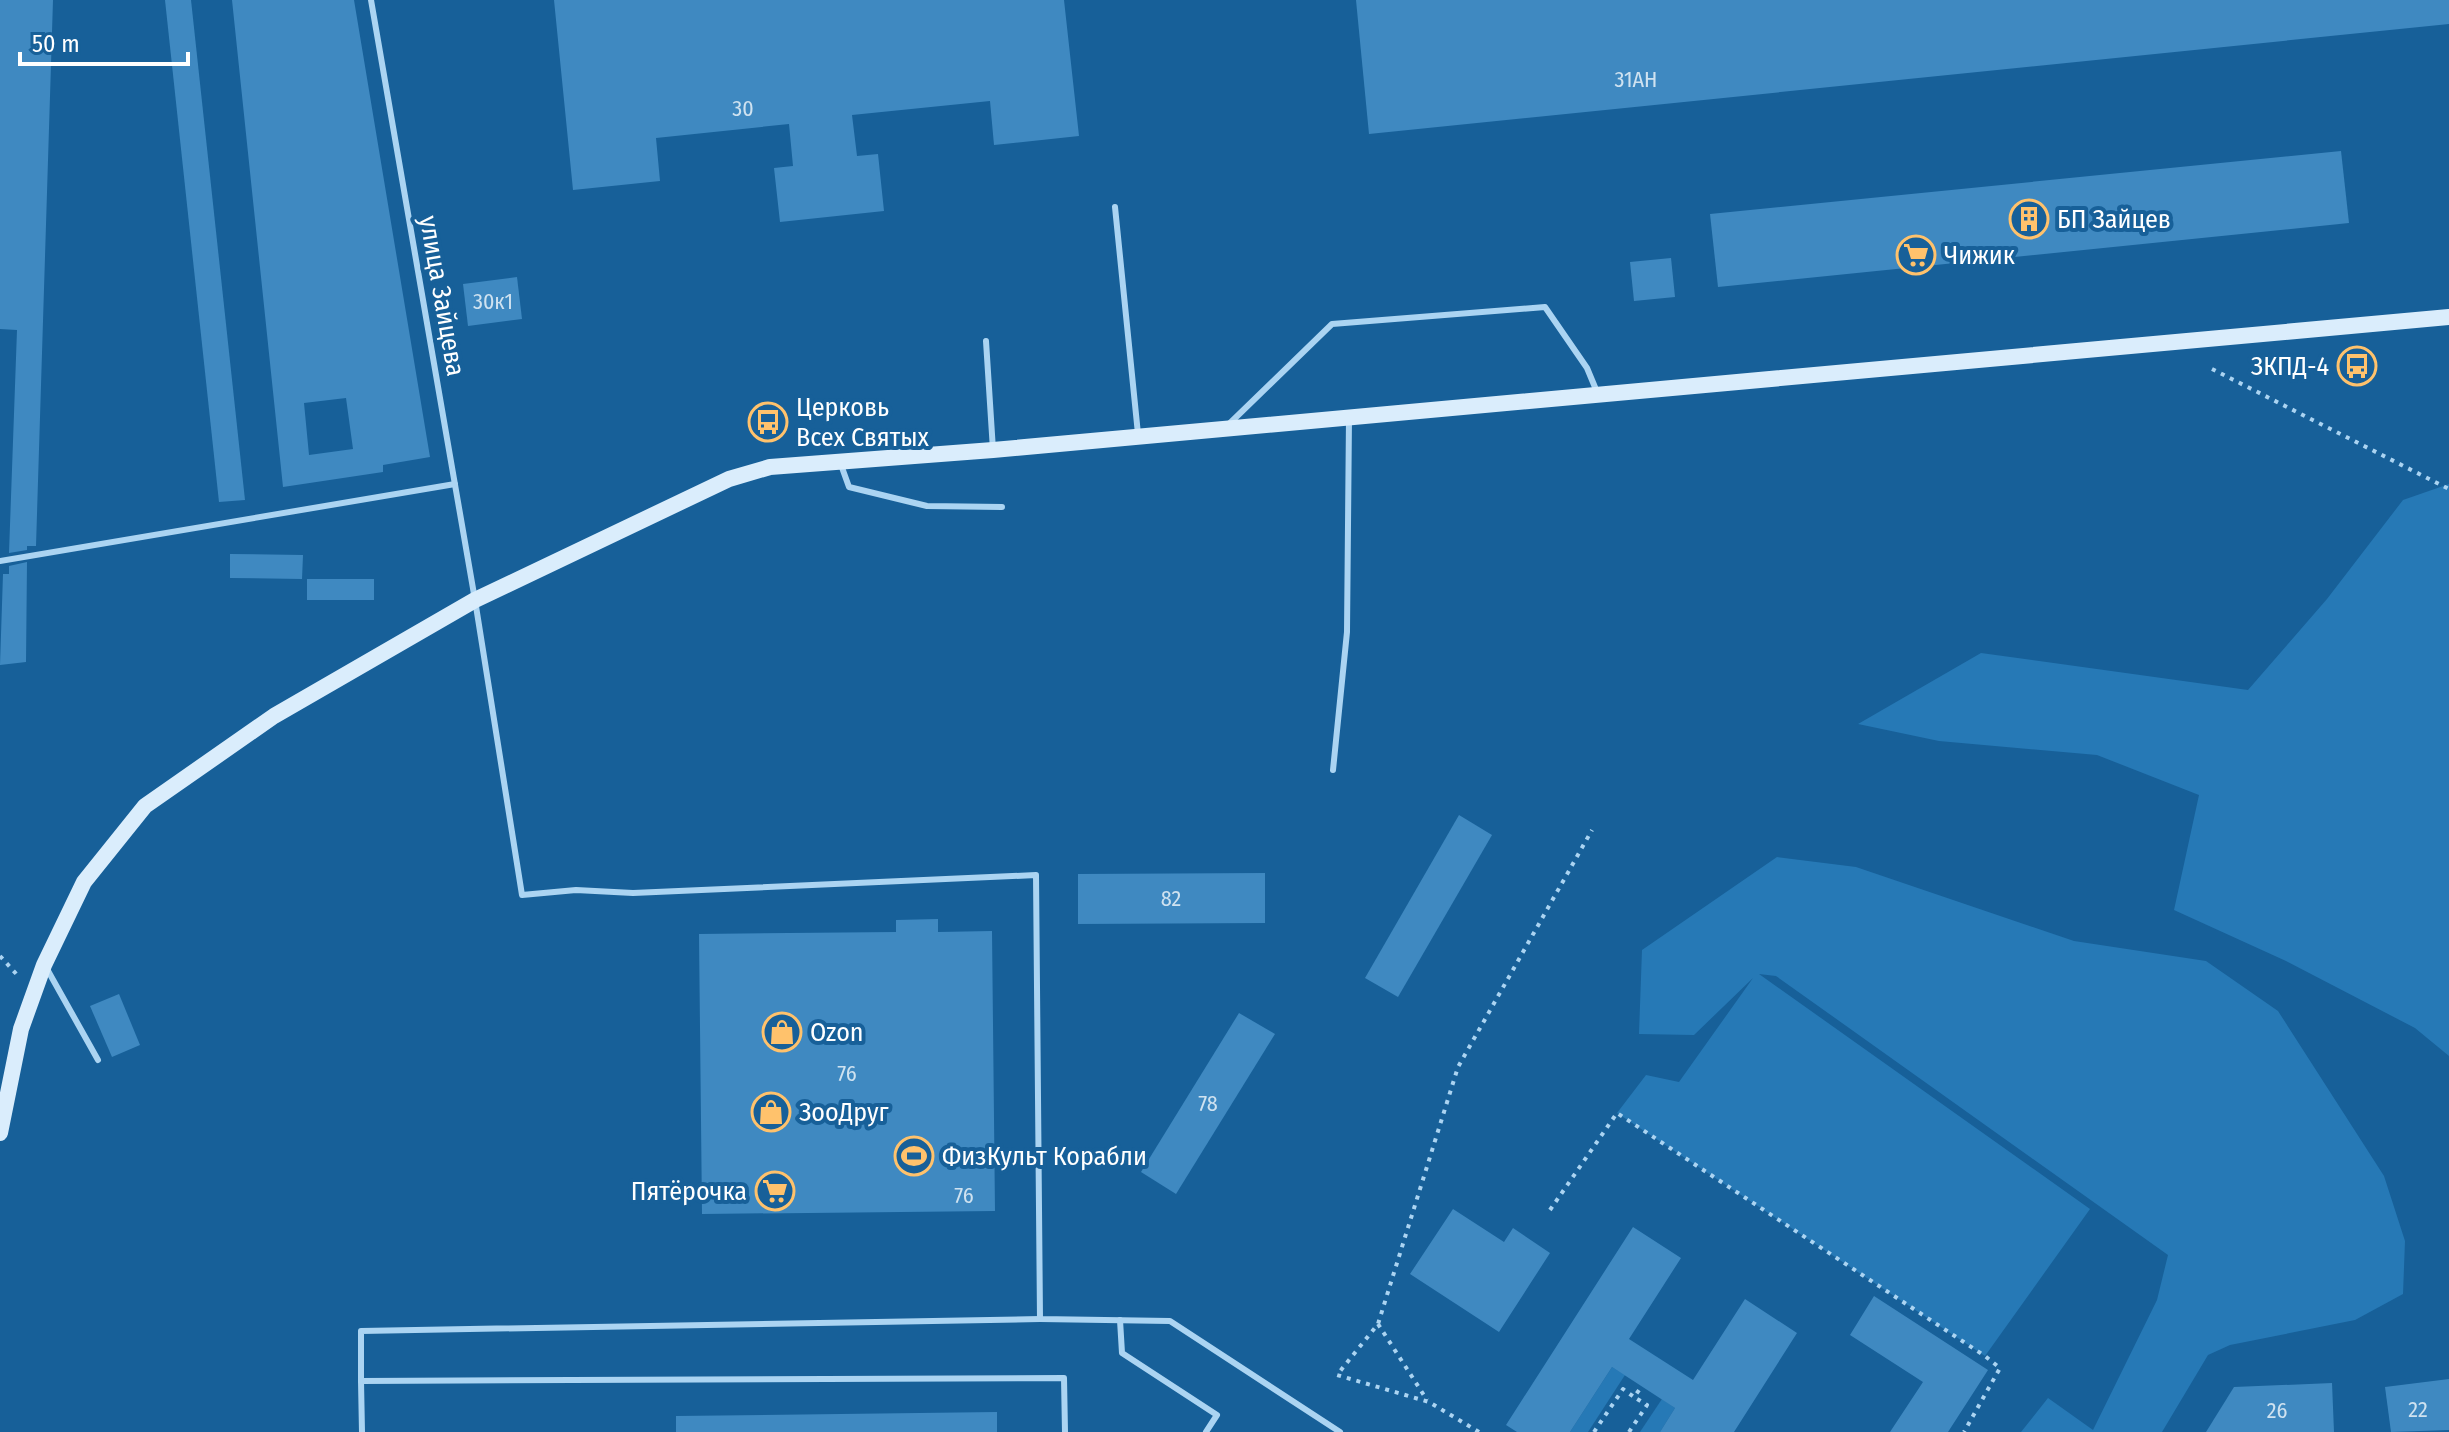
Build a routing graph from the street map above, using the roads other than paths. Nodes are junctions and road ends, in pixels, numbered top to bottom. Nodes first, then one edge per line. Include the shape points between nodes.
1 (371, 0) edge
2 (1115, 207) dead end
3 (2449, 317) edge
4 (986, 341) dead end
5 (1598, 394) junction
6 (1349, 417) junction
7 (1224, 429) junction
8 (1138, 437) junction
9 (993, 450) junction
10 (840, 462) junction
11 (455, 484) junction
12 (1002, 507) dead end
13 (0, 561) edge
14 (475, 600) junction
15 (1333, 770) dead end
16 (44, 965) junction
17 (98, 1060) dead end
18 (0, 1133) edge
19 (1040, 1319) junction
20 (1120, 1320) junction
21 (361, 1381) junction
22 (362, 1432) edge
23 (1065, 1432) edge
24 (1206, 1432) edge
25 (1340, 1432) edge

1 - 11 lane, улица Зайцева
2 - 8 lane
3 - 5 street
4 - 9 lane
5 - 6 street
5 - 7 lane via 1587,368 1545,307 1332,324
6 - 7 street
6 - 15 lane via 1347,632
7 - 8 street
8 - 9 street
9 - 10 street
10 - 12 lane via 849,487 927,506
10 - 14 street via 770,467 729,479
11 - 13 lane
11 - 14 lane, улица Зайцева
14 - 16 street via 274,716 145,806 84,882
14 - 19 lane, улица Зайцева via 522,895 1036,875
16 - 17 lane
16 - 18 street via 21,1029
19 - 20 lane
19 - 21 lane via 361,1331
20 - 24 lane via 1122,1353 1217,1415
20 - 25 lane via 1170,1321
21 - 22 lane
21 - 23 lane via 1064,1378

